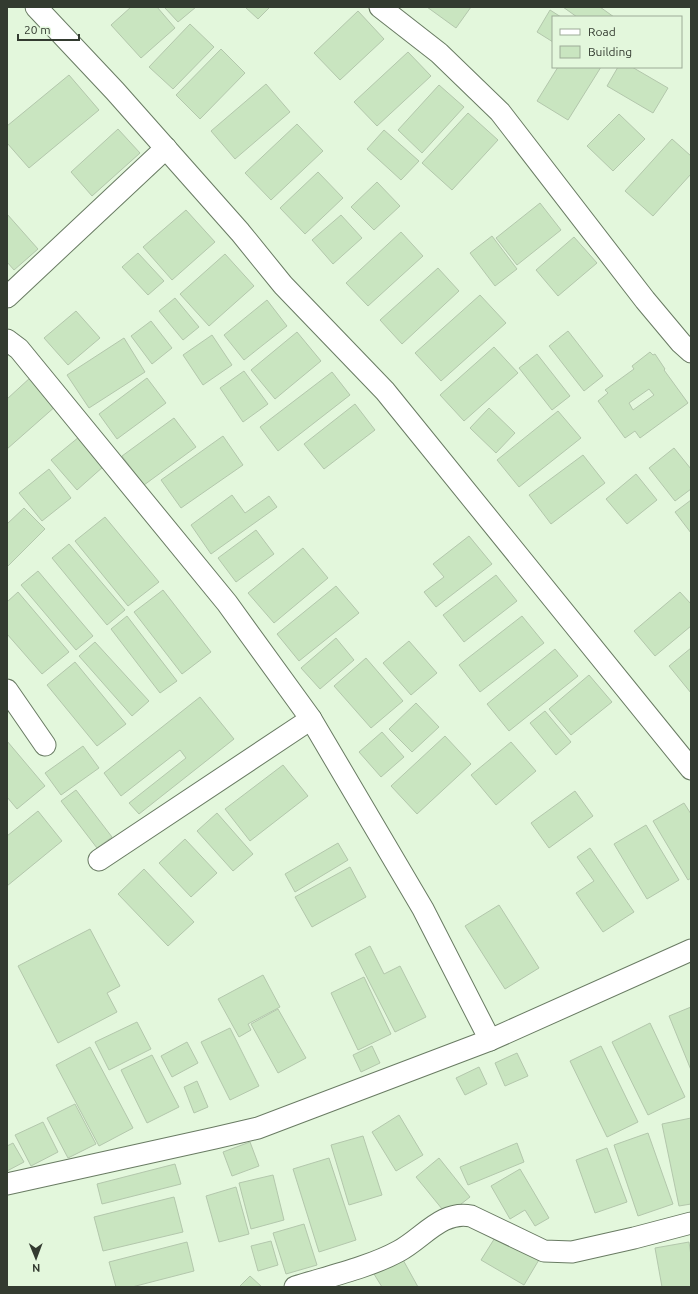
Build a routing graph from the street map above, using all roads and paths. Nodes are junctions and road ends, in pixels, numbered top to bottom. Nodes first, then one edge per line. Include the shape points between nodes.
1 (36, 7) edge
2 (380, 7) edge
3 (166, 148) junction
4 (7, 297) edge
5 (7, 340) edge
6 (691, 352) edge
7 (7, 690) edge
8 (311, 719) junction
9 (45, 745) dead end
10 (691, 769) edge
11 (99, 860) dead end
12 (691, 950) edge
13 (490, 1040) junction
14 (7, 1184) edge
15 (691, 1223) edge
16 (295, 1287) edge

1 - 3 street
2 - 6 street via 439,53 500,112 645,300
3 - 4 street
3 - 10 street via 283,285 385,391
5 - 8 street via 19,349 227,603
7 - 9 street
8 - 11 street
8 - 13 street via 423,909
12 - 13 street
13 - 14 street via 258,1128
15 - 16 street via 572,1252 544,1251 464,1214 435,1224 400,1250 378,1260

